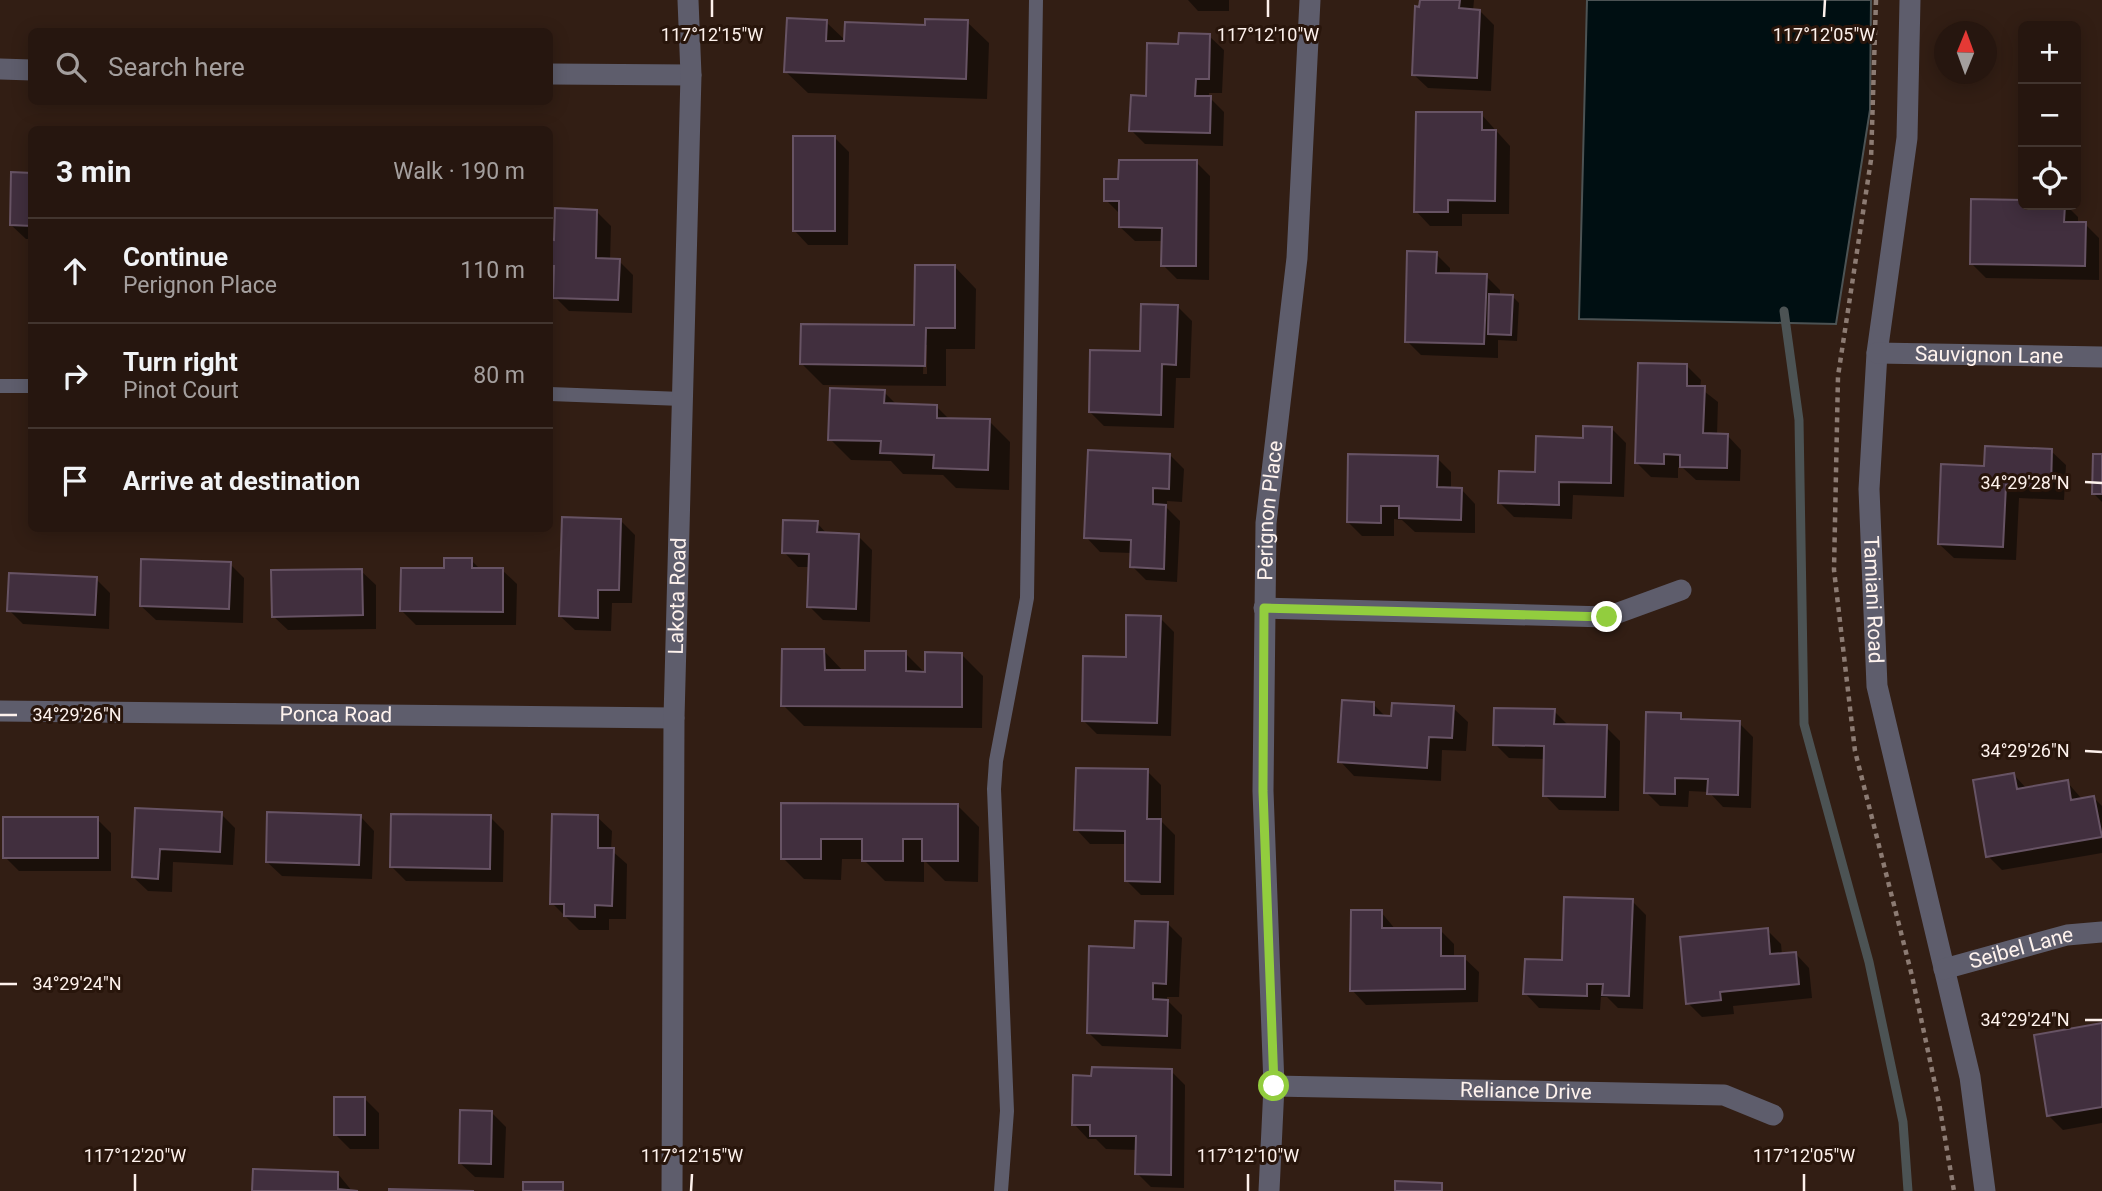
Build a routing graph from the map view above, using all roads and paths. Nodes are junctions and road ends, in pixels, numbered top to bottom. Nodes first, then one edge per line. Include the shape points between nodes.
1 (688, 0) edge
2 (1036, 0) edge
3 (1310, 0) edge
4 (1910, 0) edge
5 (0, 69) edge
6 (28, 70) edge
7 (553, 74) edge
8 (691, 75) junction
9 (1877, 353) junction
10 (2102, 357) edge
11 (0, 386) edge
12 (28, 386) edge
13 (553, 394) edge
14 (682, 399) junction
15 (1681, 590) dead end
16 (1264, 608) junction
17 (0, 711) edge
18 (674, 718) junction
19 (2102, 932) edge
20 (1944, 969) junction
21 (1274, 1086) junction
22 (1773, 1115) dead end
23 (672, 1191) edge
24 (1001, 1191) edge
25 (1269, 1191) edge
26 (1985, 1191) edge

1 - 8 street, Lakota Road
2 - 24 lane via 1027,598 994,789 1007,1111
3 - 16 street, Perignon Place via 1297,258 1266,523
4 - 9 street, Tamiani Road via 1907,138
5 - 6 street
7 - 8 street
8 - 14 street, Lakota Road
9 - 10 street, Sauvignon Lane
9 - 20 street, Tamiani Road via 1869,489 1878,686
11 - 12 lane
13 - 14 lane
14 - 18 street, Lakota Road
15 - 16 street via 1607,617
16 - 21 street, Perignon Place via 1263,791
17 - 18 street, Ponca Road
18 - 23 street, Lakota Road
19 - 20 street, Seibel Lane via 2067,935
20 - 26 street, Tamiani Road via 1970,1077
21 - 22 street, Reliance Drive via 1724,1095
21 - 25 street, Perignon Place

